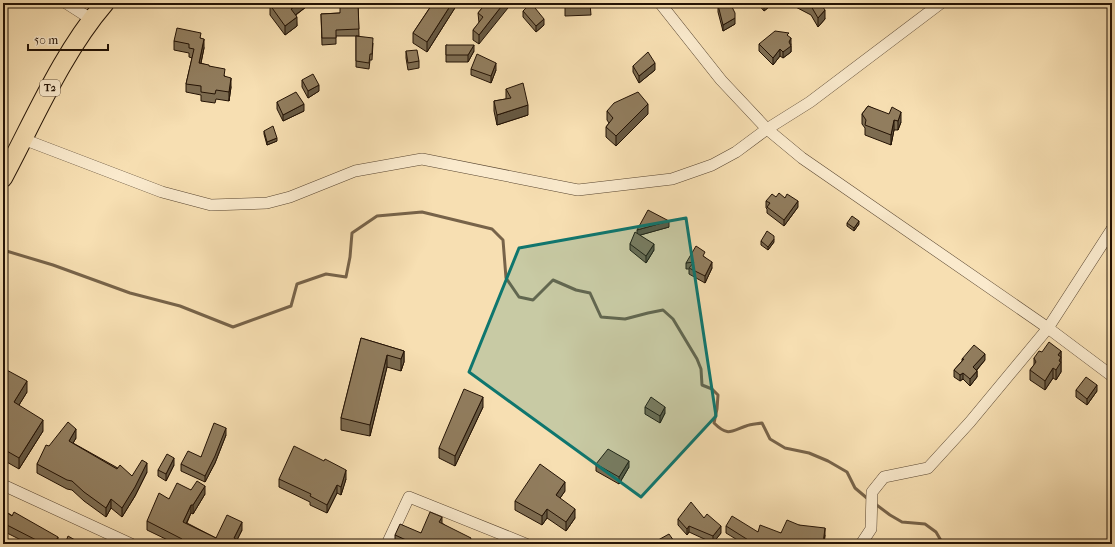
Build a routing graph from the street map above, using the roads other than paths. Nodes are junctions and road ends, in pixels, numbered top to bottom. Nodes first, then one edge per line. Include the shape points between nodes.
1 (66, 3) edge
2 (105, 3) edge
3 (660, 3) edge
4 (941, 3) edge
5 (91, 19) junction
6 (767, 129) junction
7 (23, 139) junction
8 (3, 178) edge
9 (1112, 229) edge
10 (1048, 328) junction
11 (1112, 376) edge
12 (3, 484) edge
13 (131, 544) edge
14 (387, 544) edge
15 (526, 544) edge
16 (861, 544) edge

1 - 5 street
2 - 5 highway, T2
3 - 6 street via 721,80
4 - 6 street via 810,102
5 - 7 highway, T2 via 53,82
6 - 7 street via 736,152 712,165 672,179 578,190 422,159 355,172 267,203 211,205 162,192
6 - 10 street via 802,158
7 - 8 highway, T2
9 - 10 street
10 - 11 street
10 - 16 street via 928,468 884,477 872,492 871,529
12 - 13 street
14 - 15 street via 409,497

